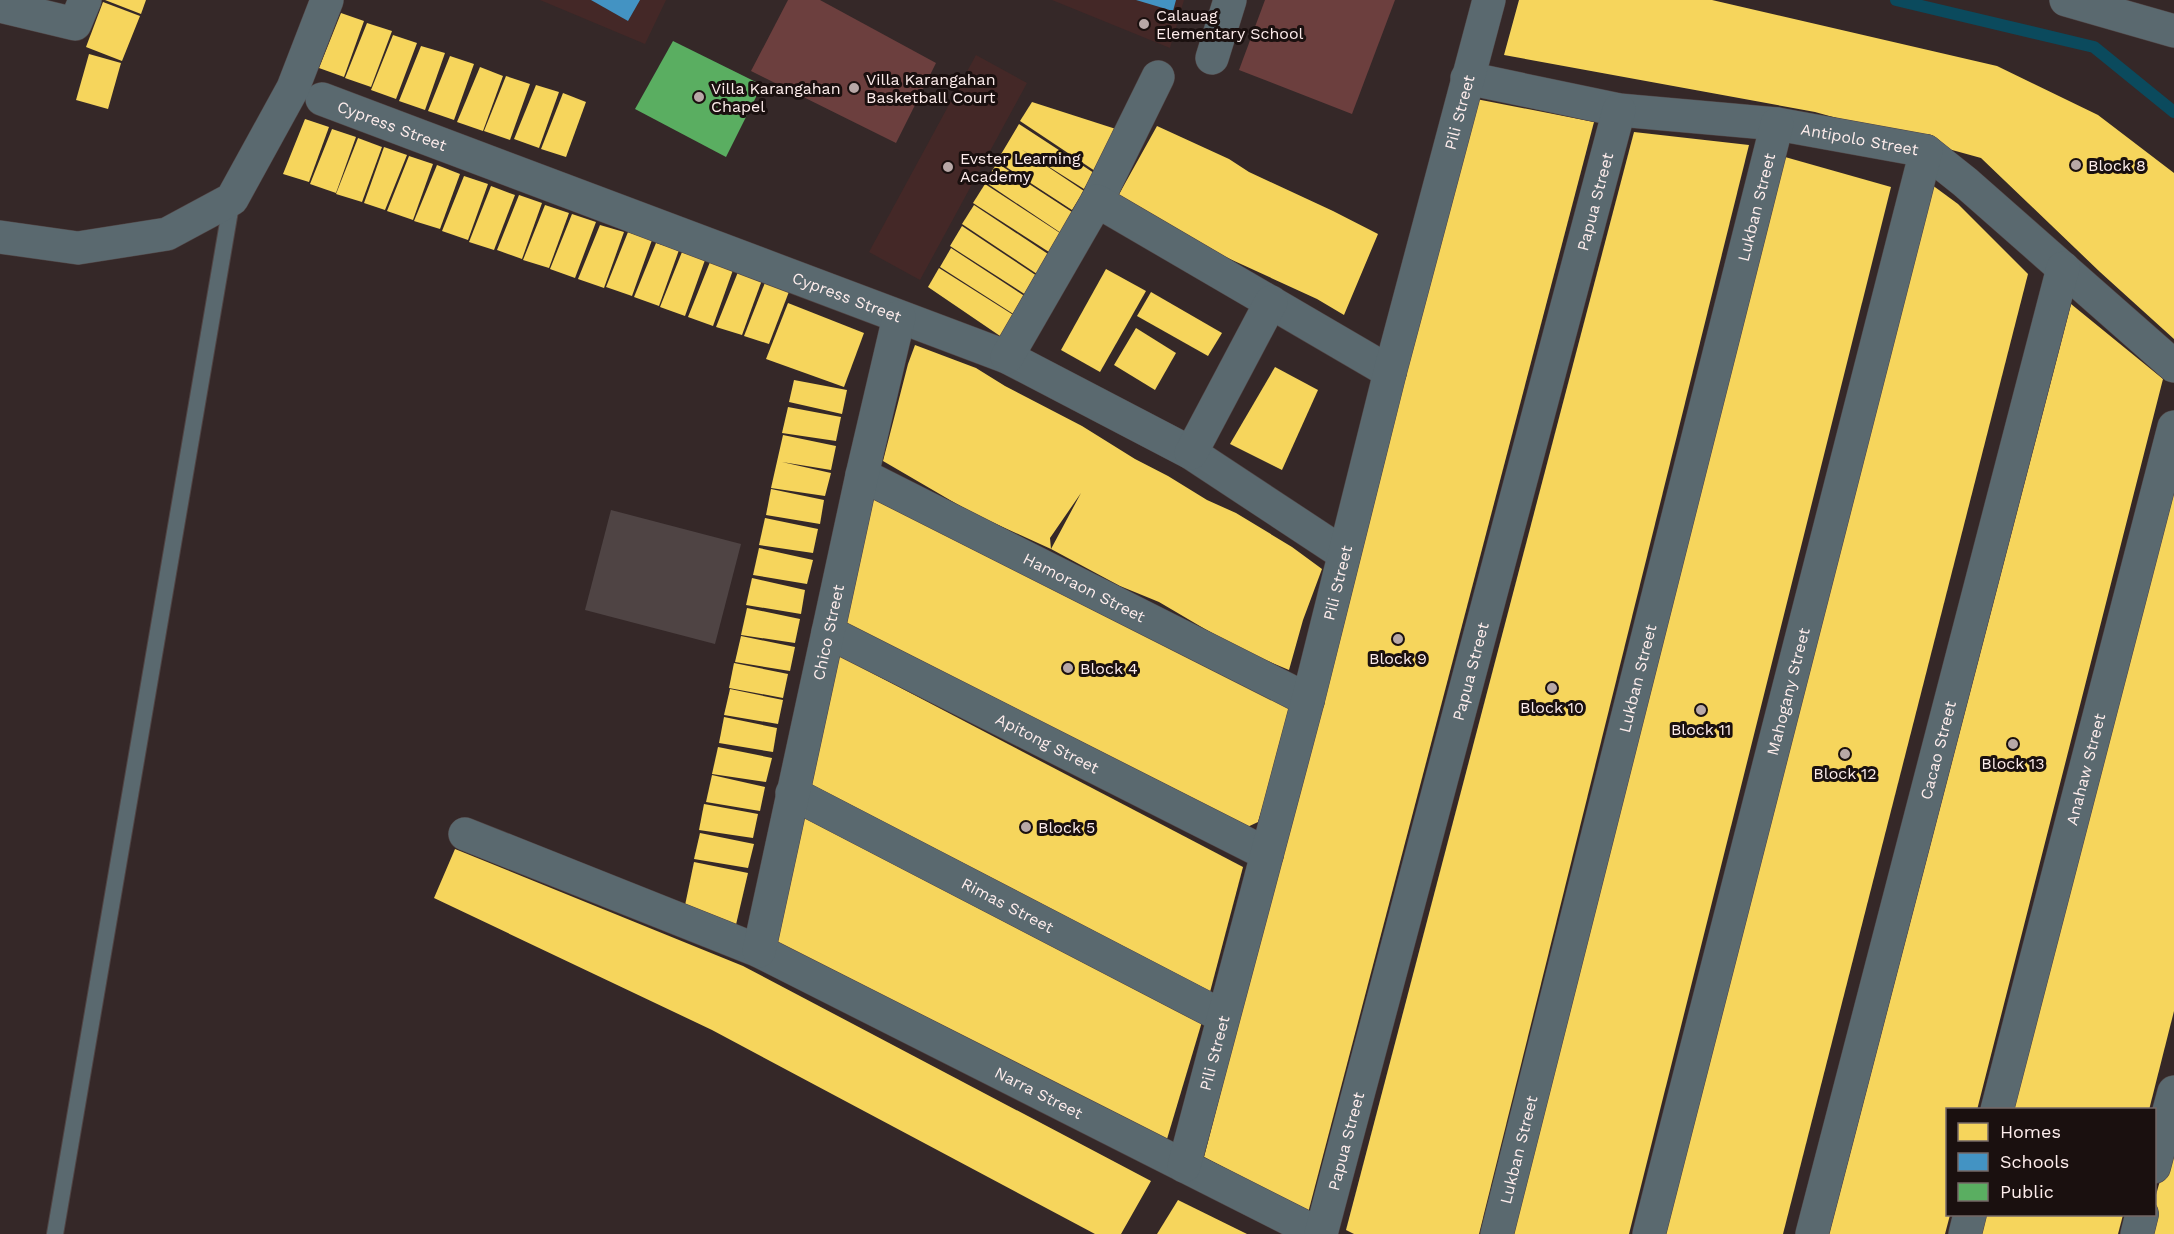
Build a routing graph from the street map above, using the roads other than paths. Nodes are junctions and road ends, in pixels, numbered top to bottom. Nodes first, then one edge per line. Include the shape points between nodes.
1 (85, 0) edge
2 (327, 0) edge
3 (1230, 0) edge
4 (1489, 0) edge
5 (2066, 0) edge
6 (0, 6) edge
7 (2174, 31) edge
8 (1212, 58) dead end
9 (1158, 77) dead end
10 (1467, 78) junction
11 (322, 99) dead end
12 (1619, 110) junction
13 (1777, 124) junction
14 (1926, 151) junction
15 (232, 199) junction
16 (1097, 201) junction
17 (0, 237) edge
18 (2062, 268) junction
19 (1271, 302) junction
20 (899, 317) junction
21 (1008, 357) junction
22 (2174, 366) edge
23 (1390, 372) junction
24 (2174, 427) edge
25 (1191, 453) junction
26 (862, 475) junction
27 (1344, 554) junction
28 (828, 632) junction
29 (1308, 700) junction
30 (792, 793) junction
31 (465, 834) dead end
32 (1267, 854) junction
33 (759, 951) junction
34 (1222, 1016) junction
35 (2174, 1092) edge
36 (1998, 1108) edge
37 (2156, 1160) edge
38 (1184, 1166) junction
39 (1970, 1216) edge
40 (2142, 1216) edge
41 (56, 1234) edge
42 (1320, 1234) edge
43 (1497, 1234) edge
44 (1649, 1234) edge
45 (1812, 1234) edge
46 (1965, 1234) edge
47 (2137, 1234) edge

1 - 6 street via 75,24
2 - 15 street via 293,88
3 - 8 street
4 - 10 street, Pili Street
5 - 7 street
9 - 16 street
10 - 12 street, Antipolo Street
10 - 23 street, Pili Street
11 - 20 street, Cypress Street
12 - 13 street, Antipolo Street
12 - 42 street, Papua Street
13 - 14 street, Antipolo Street
13 - 43 street, Lukban Street
14 - 18 street, Antipolo Street
14 - 44 street, Mahogany Street
15 - 17 street via 167,234 78,248
15 - 41 lane
16 - 19 street
16 - 21 street
18 - 22 street, Antipolo Street
18 - 45 street, Cacao Street
19 - 23 street
19 - 25 street
20 - 21 street, Cypress Street
20 - 26 street, Chico Street
21 - 25 street, Cypress Street
23 - 27 street, Pili Street
24 - 36 street, Anahaw Street
25 - 27 street, Cypress Street
26 - 28 street, Chico Street
26 - 29 street, Hamoraon Street
27 - 29 street, Pili Street
28 - 30 street, Chico Street
28 - 32 street, Apitong Street
29 - 32 street, Pili Street
30 - 33 street, Chico Street
30 - 34 street, Rimas Street
31 - 33 street, Narra Street
32 - 34 street, Pili Street
33 - 38 street, Narra Street
34 - 38 street, Pili Street
35 - 37 street
38 - 42 street, Narra Street
39 - 46 street
40 - 47 street

